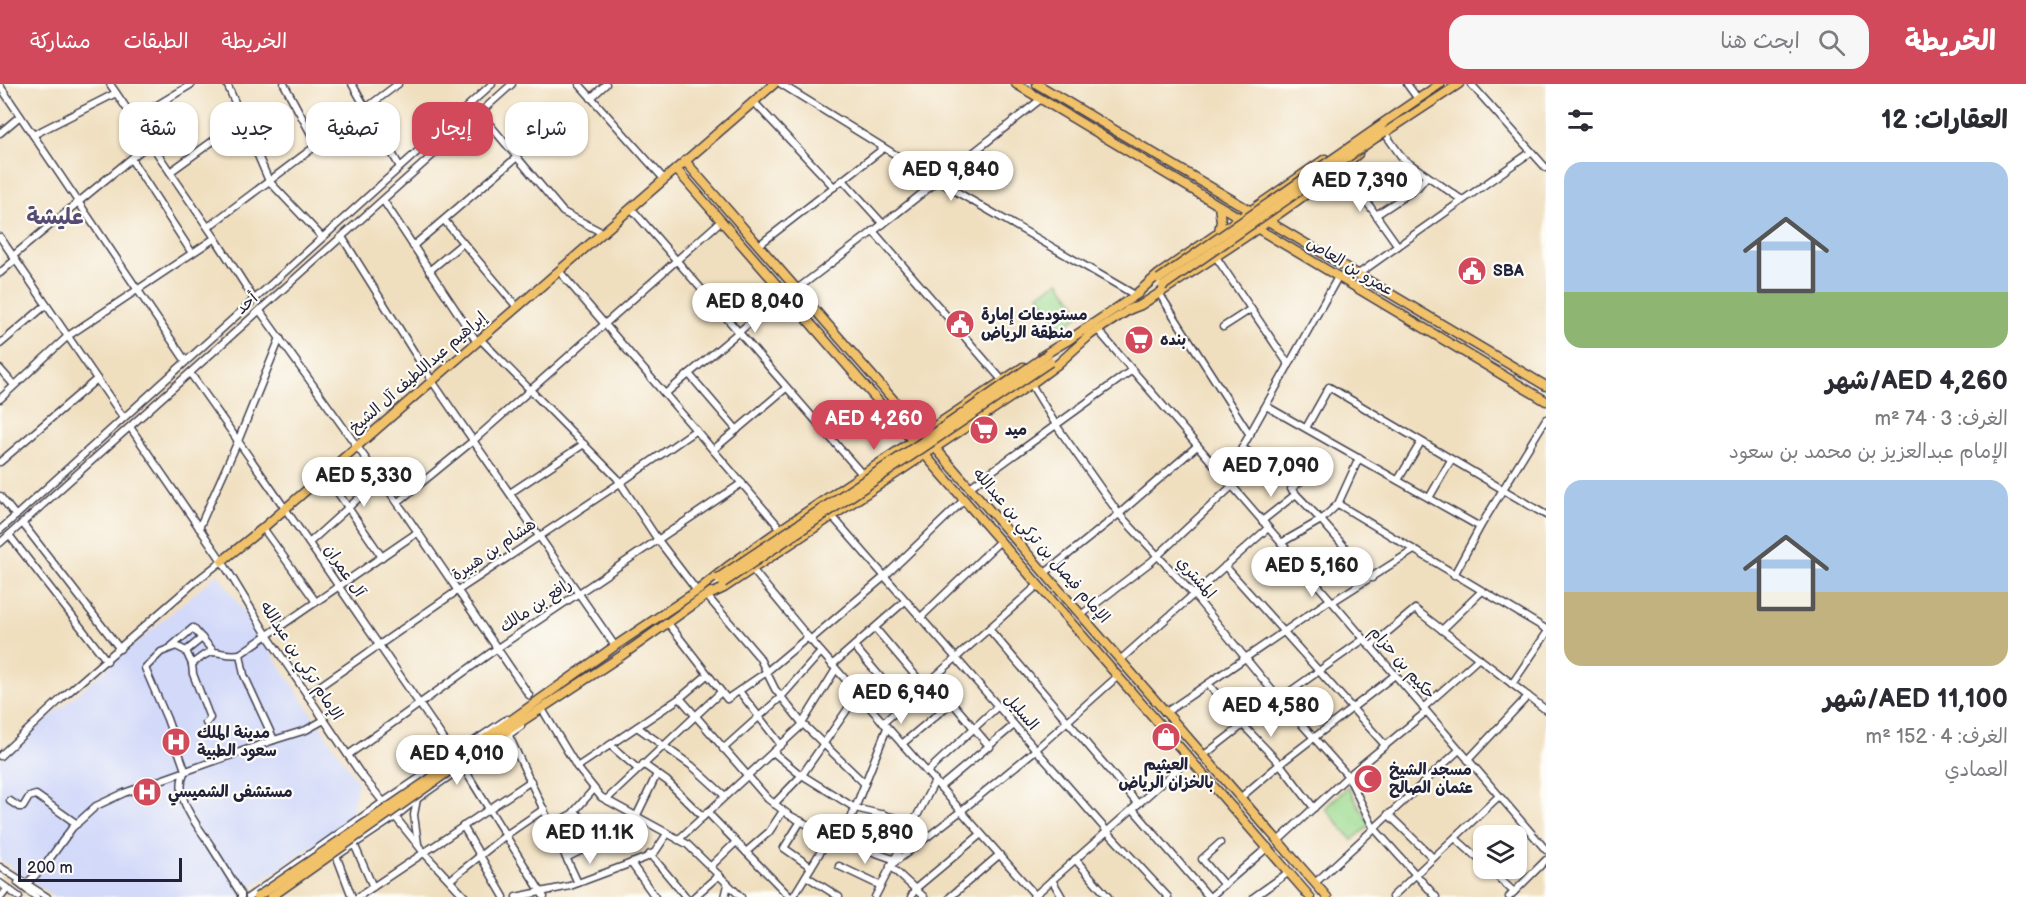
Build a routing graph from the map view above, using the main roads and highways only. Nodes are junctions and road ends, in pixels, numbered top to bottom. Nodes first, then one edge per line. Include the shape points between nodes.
1 (774, 84) edge
2 (1016, 84) edge
3 (1037, 84) edge
4 (1440, 84) edge
5 (1459, 84) edge
6 (1383, 128) junction
7 (1164, 160) junction
8 (686, 161) junction
9 (676, 169) junction
10 (1158, 169) junction
11 (1219, 206) junction
12 (1249, 210) junction
13 (1239, 217) junction
14 (1268, 221) junction
15 (1257, 229) junction
16 (1219, 231) junction
17 (1313, 248) junction
18 (1307, 258) junction
19 (1160, 286) junction
20 (1135, 295) junction
21 (1094, 332) junction
22 (1070, 339) junction
23 (1049, 358) junction
24 (1546, 386) edge
25 (1546, 401) edge
26 (924, 433) junction
27 (913, 441) junction
28 (936, 447) junction
29 (925, 454) junction
30 (222, 561) road end
31 (721, 581) junction
32 (697, 591) junction
33 (707, 596) junction
34 (484, 742) junction
35 (257, 897) edge
36 (271, 897) edge
37 (1310, 897) edge
38 (1327, 897) edge

1 - 8 main road, إبراهيم عبداللطيف آل الشيخ
2 - 10 main road, عمرو بن العاص
3 - 7 main road, عمرو بن العاص
4 - 6 main road
5 - 6 main road
6 - 12 main road via 1354,140
6 - 14 main road via 1342,167
6 - 19 main road, bridge
7 - 10 main road
7 - 12 main road, عمرو بن العاص
8 - 9 main road, إبراهيم عبداللطيف آل الشيخ
8 - 26 main road, الإمام فيصل بن تركي بن عبدالله
9 - 27 main road, الإمام فيصل بن تركي بن عبدالله
9 - 30 main road, إبراهيم عبداللطيف آل الشيخ
10 - 11 main road, عمرو بن العاص
11 - 13 main road, عمرو بن العاص
11 - 16 main road
12 - 13 main road
12 - 14 main road, عمرو بن العاص
13 - 15 main road, عمرو بن العاص
13 - 16 main road
14 - 15 main road
14 - 17 main road, عمرو بن العاص
15 - 18 main road, عمرو بن العاص
15 - 19 main road via 1216,257
16 - 20 main road
17 - 18 main road
17 - 24 main road, عمرو بن العاص
18 - 25 main road, عمرو بن العاص
19 - 20 main road
19 - 21 main road
20 - 22 main road
21 - 23 main road
21 - 28 main road via 1031,384
22 - 23 main road
22 - 26 main road
23 - 31 main road, bridge
26 - 27 main road
26 - 28 main road, الإمام فيصل بن تركي بن عبدالله
27 - 29 main road, الإمام فيصل بن تركي بن عبدالله
27 - 32 main road via 781,529
28 - 29 main road
28 - 38 main road, الإمام فيصل بن تركي بن عبدالله
29 - 33 main road
29 - 37 main road, الإمام فيصل بن تركي بن عبدالله
31 - 32 main road
31 - 33 main road
32 - 34 main road via 531,699
33 - 34 main road via 542,709
34 - 35 main road, bridge
34 - 36 main road, bridge

